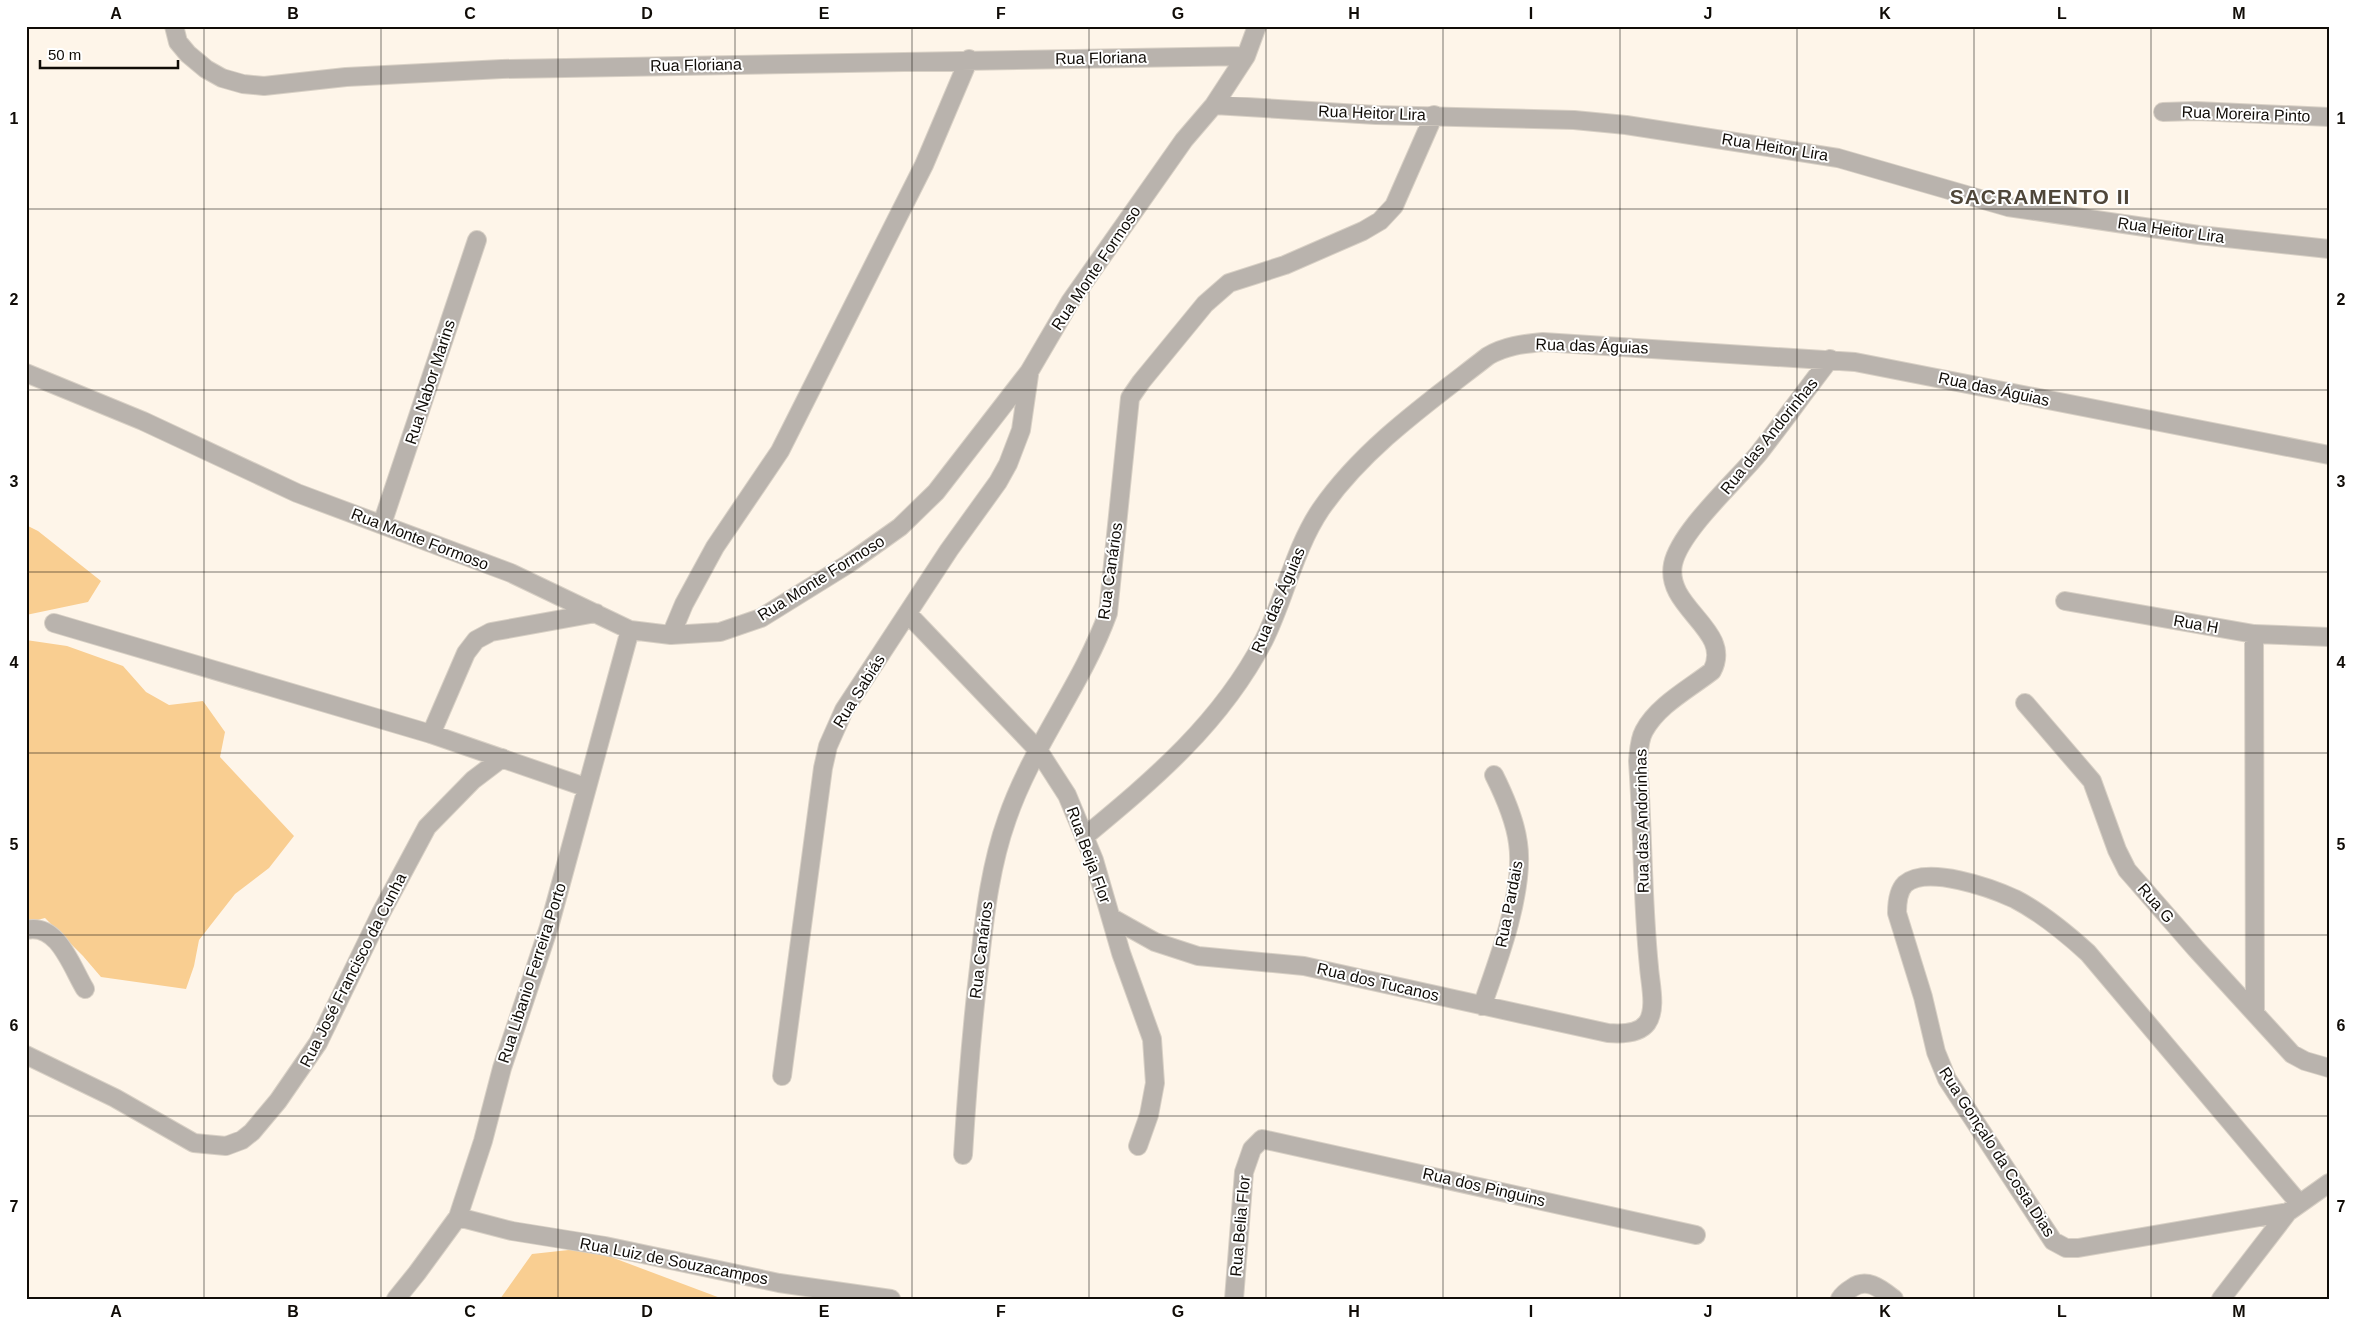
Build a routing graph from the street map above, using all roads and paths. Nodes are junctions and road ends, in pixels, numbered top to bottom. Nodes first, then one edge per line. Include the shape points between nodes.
1 (174, 26) edge
2 (1257, 26) edge
3 (1246, 56) junction
4 (968, 59) junction
5 (1214, 105) junction
6 (2163, 112) dead end
7 (1434, 115) junction
8 (2329, 117) edge
9 (477, 240) dead end
10 (2329, 249) edge
11 (1830, 359) junction
12 (1029, 372) junction
13 (26, 373) edge
14 (2329, 455) edge
15 (382, 524) junction
16 (2065, 602) dead end
17 (596, 613) junction
18 (908, 614) junction
19 (54, 623) dead end
20 (630, 630) junction
21 (2254, 634) junction
22 (671, 635) junction
23 (2329, 637) edge
24 (2025, 703) dead end
25 (431, 734) junction
26 (1038, 750) junction
27 (502, 758) junction
28 (1494, 774) dead end
29 (585, 787) junction
30 (1084, 837) junction
31 (1112, 918) junction
32 (26, 930) edge
33 (85, 989) dead end
34 (1482, 1006) junction
35 (2255, 1012) junction
36 (1647, 1024) joint
37 (26, 1055) edge
38 (2329, 1068) edge
39 (782, 1076) dead end
40 (1271, 1140) joint
41 (1138, 1146) dead end
42 (963, 1155) dead end
43 (2329, 1183) edge
44 (2293, 1207) junction
45 (458, 1217) junction
46 (1696, 1234) dead end
47 (396, 1299) edge
48 (892, 1299) edge
49 (1234, 1299) edge
50 (1840, 1299) edge
51 (1894, 1299) edge
52 (2221, 1299) edge

1 - 4 street, Rua Floriana via 178,42 206,69 222,78 264,86 346,77 502,69
2 - 3 street, Rua Monte Formoso
3 - 4 street, Rua Floriana
3 - 5 street, Rua Monte Formoso
4 - 22 street via 924,165 780,451 715,547
5 - 7 street, Rua Heitor Lira via 1376,115
5 - 12 street, Rua Monte Formoso via 1184,140 1070,302
6 - 8 street, Rua Moreira Pinto
7 - 10 street, Rua Heitor Lira via 1574,120 1729,139 1838,158 2008,207 2199,235
7 - 26 street, Rua Canários via 1394,206 1380,221 1285,265 1229,283 1182,329 1130,398 1108,613 1100,635
9 - 15 street, Rua Nabor Marins
11 - 14 street, Rua das Águias via 1893,368
11 - 30 street, Rua das Águias via 1543,342 1500,349 1488,356 1408,418 1356,467 1308,529 1265,638 1233,692 1155,778
11 - 36 street, Rua das Andorinhas via 1758,454 1696,523 1672,566 1683,602 1712,637 1718,660 1712,670 1653,718 1639,745 1644,920 1651,998
12 - 18 street, Rua Sabiás via 1021,430 1008,464
12 - 22 street, Rua Monte Formoso via 936,492 900,527 761,618 720,632
13 - 15 street, Rua Monte Formoso via 143,421 297,493
15 - 17 street, Rua Monte Formoso via 511,573
16 - 21 street, Rua H
17 - 20 street, Rua Monte Formoso
17 - 25 street via 491,632 476,640 466,653
18 - 26 street, Rua Beija Flor
18 - 39 street, Rua Sabiás via 844,710 828,746
19 - 25 street
20 - 22 street, Rua Monte Formoso
20 - 29 street, Rua Libanio Ferreira Porto
21 - 23 street, Rua H
21 - 35 street
24 - 35 street, Rua G via 2092,781 2127,870
25 - 27 street
26 - 30 street, Rua Beija Flor via 1062,785
26 - 42 street, Rua Canários via 1007,819 991,879 970,1044
27 - 29 street
27 - 37 street, Rua José Francisco da Cunha via 473,780 427,827 318,1043 278,1101 242,1140 226,1146 194,1143 115,1098
28 - 34 street, Rua Pardais via 1513,823 1519,856 1505,934
29 - 45 street, Rua Libanio Ferreira Porto via 549,927 502,1068
30 - 31 street, Rua Beija Flor
31 - 34 street, Rua dos Tucanos via 1155,942 1191,955 1304,966
31 - 41 street, Rua Beija Flor via 1121,953 1147,1023 1155,1062 1156,1083
32 - 33 street via 43,930 51,935
34 - 36 street, Rua dos Tucanos via 1608,1033 1626,1033
35 - 38 street, Rua G via 2292,1054
40 - 46 street, Rua dos Pinguins
40 - 49 street, Rua Belia Flor via 1262,1139 1256,1143 1244,1172
43 - 44 street
44 - 44 street, Rua Gonçalo da Costa Dias via 2088,953 2057,926 1992,889 1927,876 1904,885 1897,913 1940,1065 2053,1240 2066,1248 2078,1248
44 - 52 street
45 - 47 street, Rua Libanio Ferreira Porto
45 - 48 street, Rua Luiz de Souzacampos via 512,1231 605,1246 780,1283
50 - 51 street via 1855,1286 1865,1283

